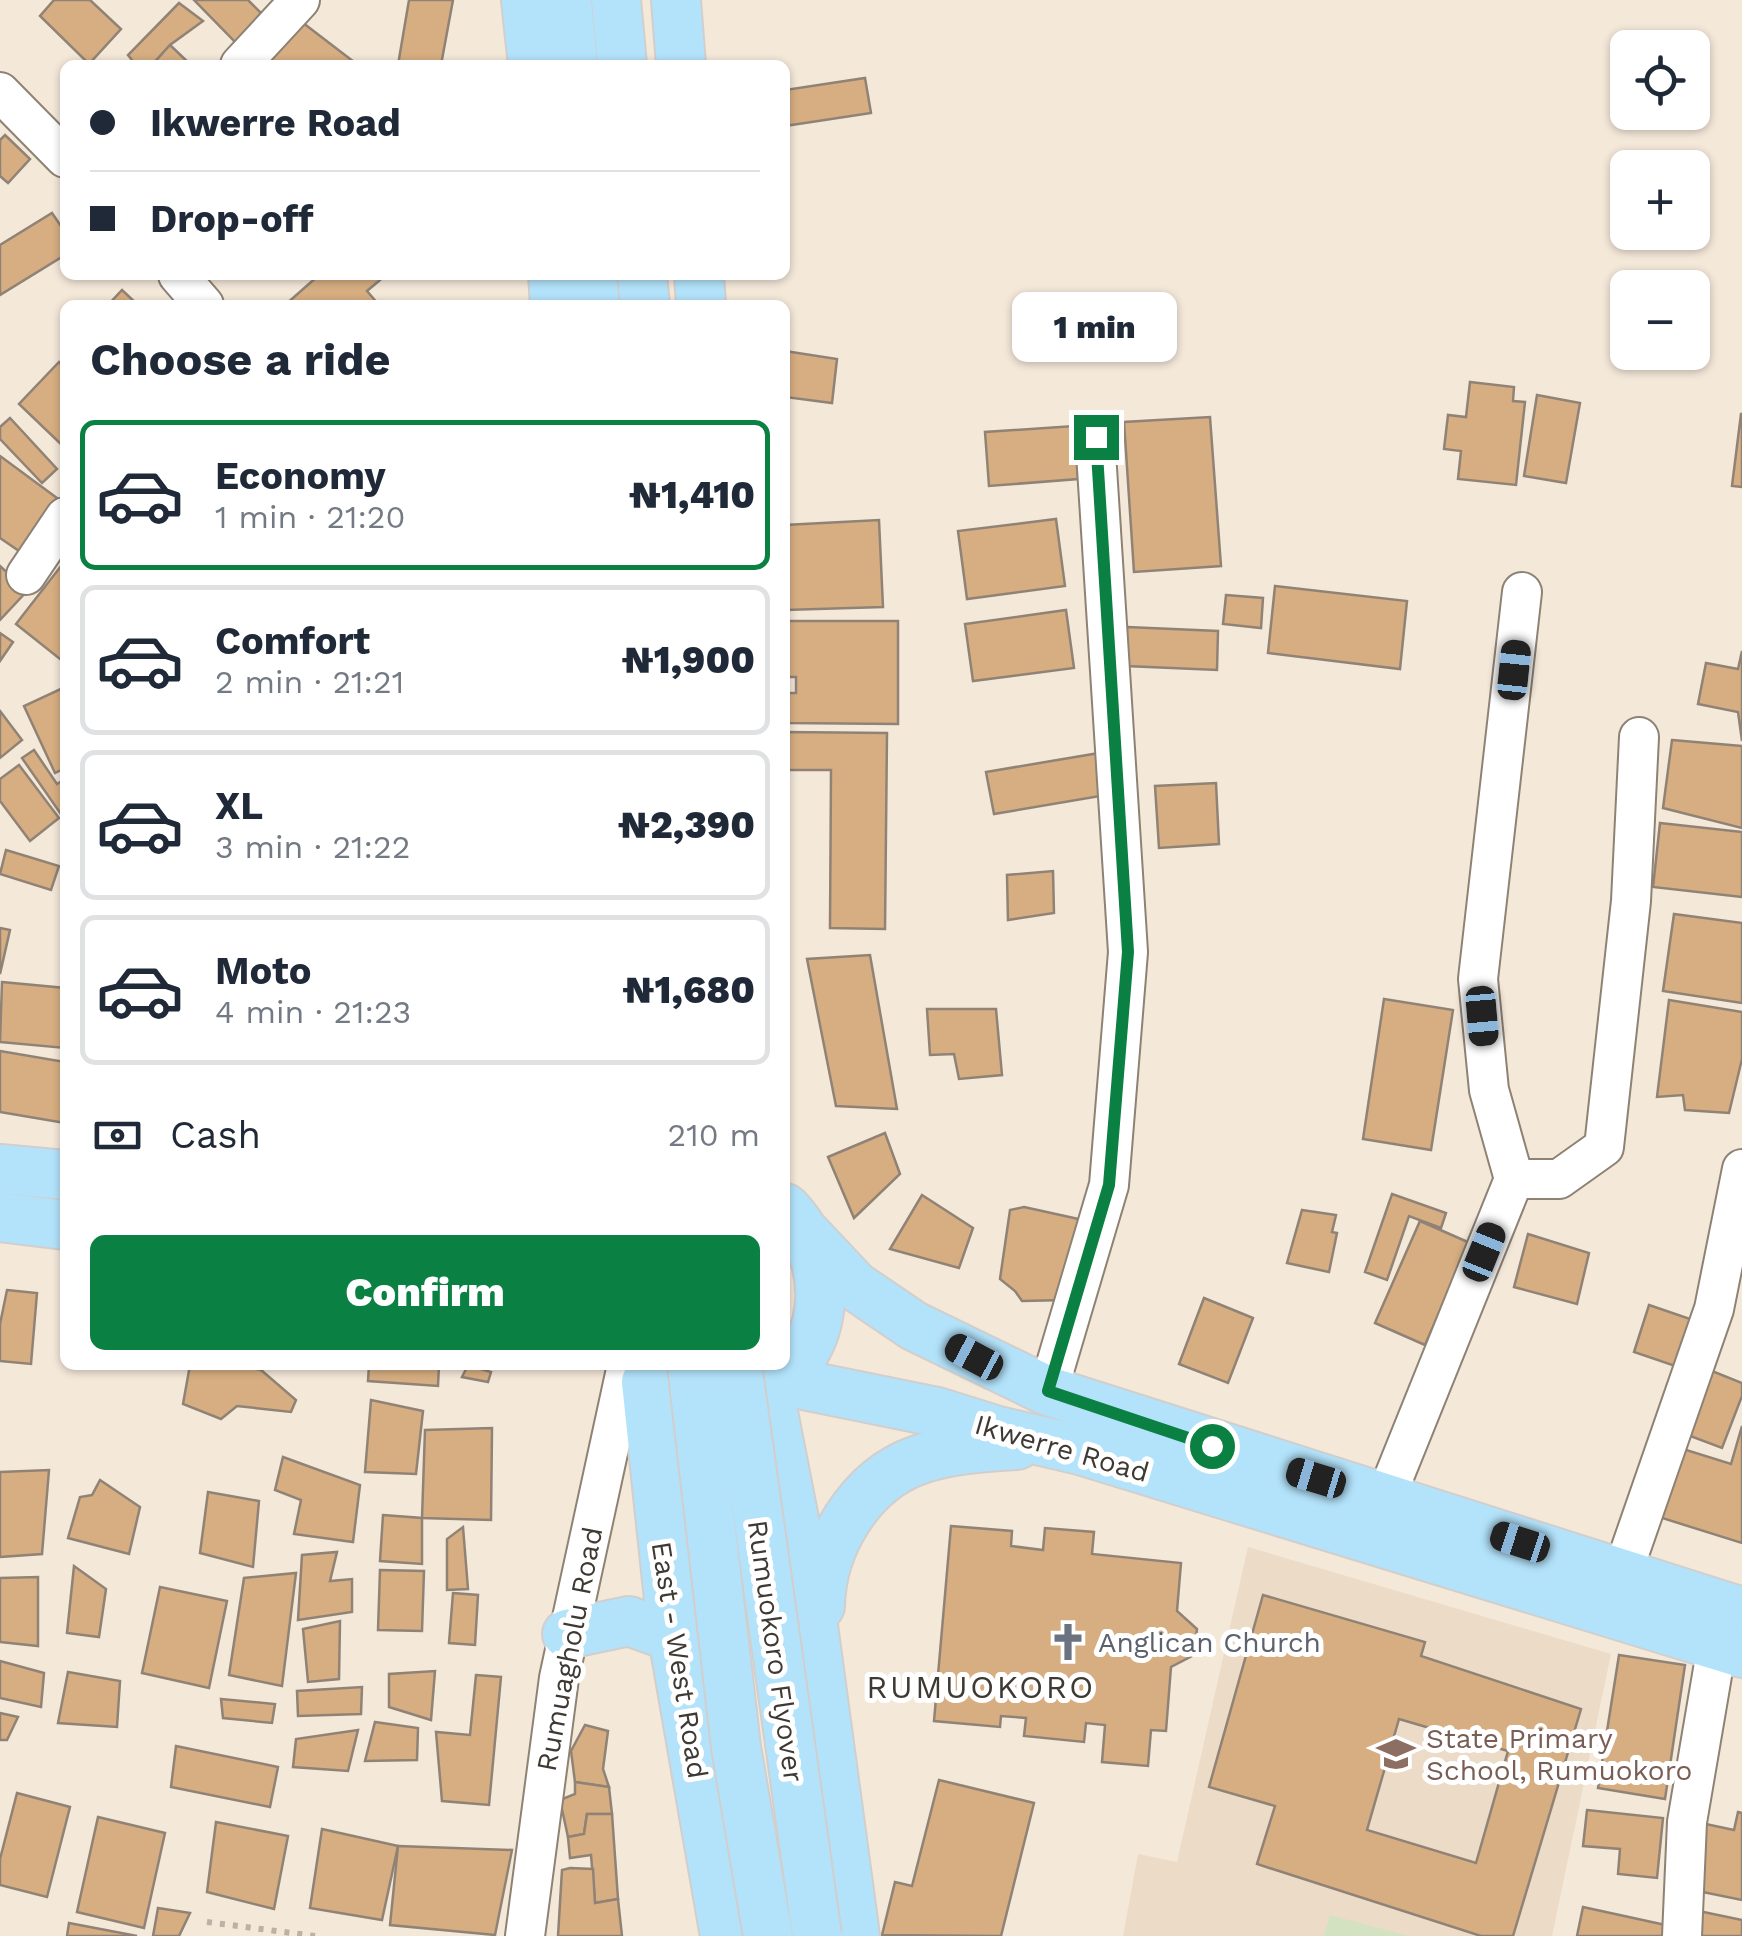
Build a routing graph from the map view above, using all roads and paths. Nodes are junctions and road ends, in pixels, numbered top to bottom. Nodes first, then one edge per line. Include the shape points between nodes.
1 (300, 0) edge
2 (526, 0) edge
3 (566, 0) edge
4 (616, 0) edge
5 (676, 0) edge
6 (245, 60) edge
7 (532, 60) edge
8 (572, 60) edge
9 (622, 60) edge
10 (681, 60) edge
11 (0, 92) edge
12 (60, 153) edge
13 (182, 280) edge
14 (200, 300) edge
15 (1096, 437) dead end
16 (60, 524) edge
17 (26, 575) dead end
18 (1522, 592) dead end
19 (1639, 737) dead end
20 (1742, 1168) edge
21 (0, 1169) edge
22 (60, 1175) edge
23 (1514, 1180) junction
24 (0, 1216) edge
25 (796, 1221) edge
26 (60, 1224) edge
27 (790, 1362) edge
28 (693, 1370) edge
29 (634, 1371) edge
30 (762, 1377) edge
31 (1048, 1391) junction
32 (1049, 1443) junction
33 (1384, 1500) junction
34 (1622, 1574) junction
35 (567, 1634) junction
36 (673, 1637) junction
37 (1734, 1637) edge
38 (819, 1665) junction
39 (207, 1922) dead end
40 (315, 1936) edge
41 (526, 1936) edge
42 (725, 1936) edge
43 (768, 1936) edge
44 (817, 1936) edge
45 (856, 1936) edge
46 (1682, 1936) edge

1 - 6 street
2 - 7 main road
3 - 8 main road
4 - 9 main road
5 - 10 main road
11 - 12 street
13 - 14 street
15 - 31 street via 1128,952 1109,1185
16 - 17 street
18 - 23 street via 1478,979 1489,1090
19 - 23 street via 1631,901 1604,1147 1560,1179
20 - 34 street via 1714,1308
21 - 22 main road
23 - 33 street
24 - 26 main road
25 - 27 main road via 819,1265 822,1296 816,1328 802,1356
25 - 31 main road, Ikwerre Road via 854,1286 914,1326
28 - 43 main road, Rumuokoro Flyover, bridge via 736,1747
29 - 30 main road via 668,1394 706,1403 738,1400
29 - 35 street, Rumuagholu Road
29 - 36 main road, East - West Road
30 - 32 main road, Ikwerre Road via 937,1412
30 - 38 main road
30 - 44 main road, Rumuokoro Flyover, bridge via 741,1409
31 - 33 main road, Ikwerre Road
32 - 37 main road, Ikwerre Road
32 - 38 main road via 955,1450 915,1461 878,1483 840,1526 820,1584
33 - 34 main road, Ikwerre Road
34 - 37 main road, Ikwerre Road
35 - 36 main road via 629,1621
35 - 41 street, Rumuagholu Road
36 - 42 main road, East - West Road
37 - 46 street via 1687,1822
38 - 45 main road
39 - 40 path

